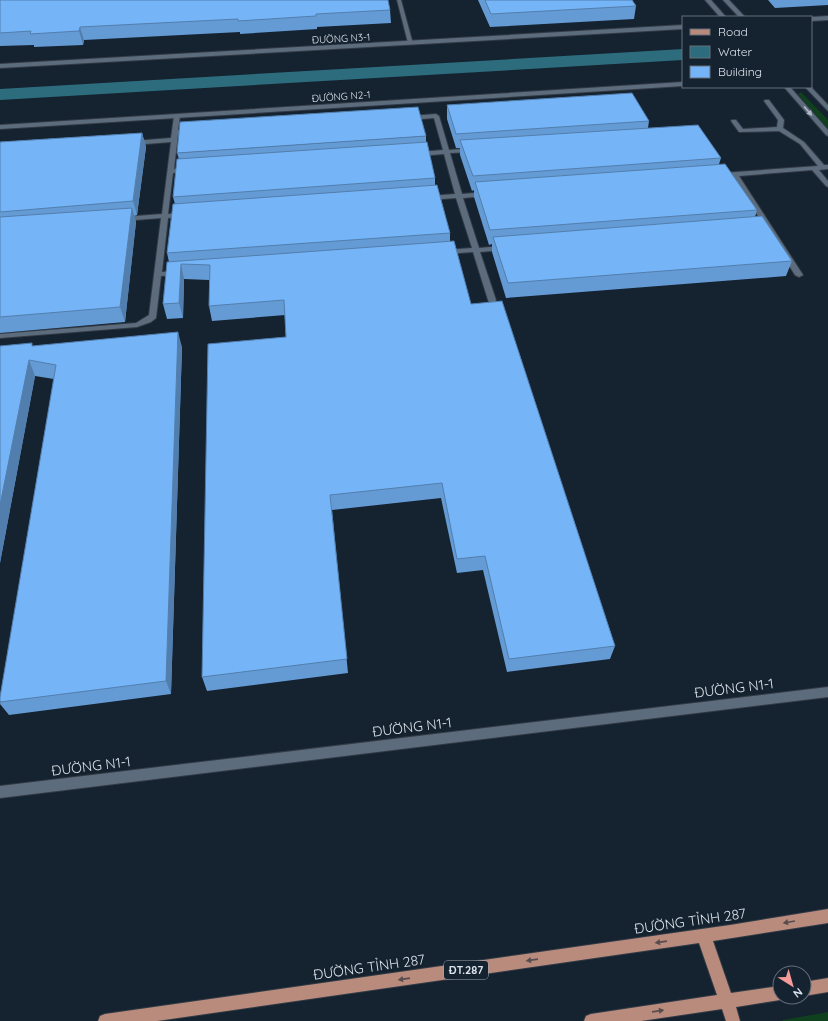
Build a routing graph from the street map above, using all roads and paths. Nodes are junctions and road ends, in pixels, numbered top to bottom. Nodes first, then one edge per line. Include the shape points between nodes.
1 (399, 0) edge
2 (708, 0) edge
3 (726, 0) edge
4 (722, 16) edge
5 (741, 16) edge
6 (828, 18) edge
7 (812, 19) edge
8 (682, 27) edge
9 (411, 43) junction
10 (0, 66) edge
11 (682, 84) edge
12 (788, 88) edge
13 (809, 88) edge
14 (767, 101) dead end
15 (828, 109) edge
16 (177, 116) junction
17 (405, 118) edge
18 (734, 121) dead end
19 (0, 128) edge
20 (780, 129) junction
21 (198, 130) edge
22 (175, 132) junction
23 (828, 134) edge
24 (174, 140) junction
25 (126, 143) edge
26 (478, 150) edge
27 (446, 152) junction
28 (415, 154) edge
29 (825, 167) edge
30 (814, 168) junction
31 (194, 169) edge
32 (170, 171) junction
33 (735, 174) junction
34 (712, 176) edge
35 (828, 185) edge
36 (490, 193) edge
37 (459, 196) junction
38 (419, 198) edge
39 (188, 214) edge
40 (164, 216) junction
41 (118, 220) edge
42 (770, 227) junction
43 (762, 228) edge
44 (508, 247) edge
45 (476, 250) junction
46 (436, 253) edge
47 (190, 272) edge
48 (158, 274) junction
49 (799, 275) dead end
50 (492, 300) edge
51 (0, 336) edge
52 (828, 692) edge
53 (0, 792) edge
54 (828, 916) edge
55 (704, 936) junction
56 (828, 985) edge
57 (812, 988) edge
58 (772, 994) edge
59 (726, 1001) junction
60 (104, 1021) edge
61 (591, 1021) edge
62 (733, 1021) edge

1 - 9 lane
2 - 4 street
3 - 5 street
6 - 7 street
8 - 9 street, ĐƯỜNG N3-1
9 - 10 street, ĐƯỜNG N3-1
11 - 16 street, ĐƯỜNG N2-1
12 -> 23 street
13 - 15 street
14 - 20 lane via 781,120
16 - 19 street, ĐƯỜNG N2-1
16 - 22 lane
17 - 27 lane via 436,116
18 - 20 lane via 741,131
20 - 29 lane via 802,144
21 - 22 lane
22 - 24 lane
24 - 25 lane
24 - 32 lane
26 - 27 lane
27 - 28 lane
27 - 37 lane
29 - 30 lane
30 - 33 lane
30 - 35 lane
31 - 32 lane
32 - 40 lane
33 - 34 lane
33 - 42 lane
36 - 37 lane
37 - 38 lane
37 - 45 lane
39 - 40 lane
40 - 41 lane
40 - 48 lane
42 - 43 lane
42 - 49 lane
44 - 45 lane
45 - 46 lane
45 - 50 lane
47 - 48 lane
48 - 51 lane via 153,316 143,323
52 - 53 street, ĐƯỜNG N1-1
54 -> 55 main road, ĐƯỜNG TỈNH 287 / ĐT.287
55 - 59 main road
55 -> 60 main road, ĐƯỜNG TỈNH 287 / ĐT.287
56 - 57 main road
58 - 59 main road
61 -> 59 main road
59 - 62 main road

